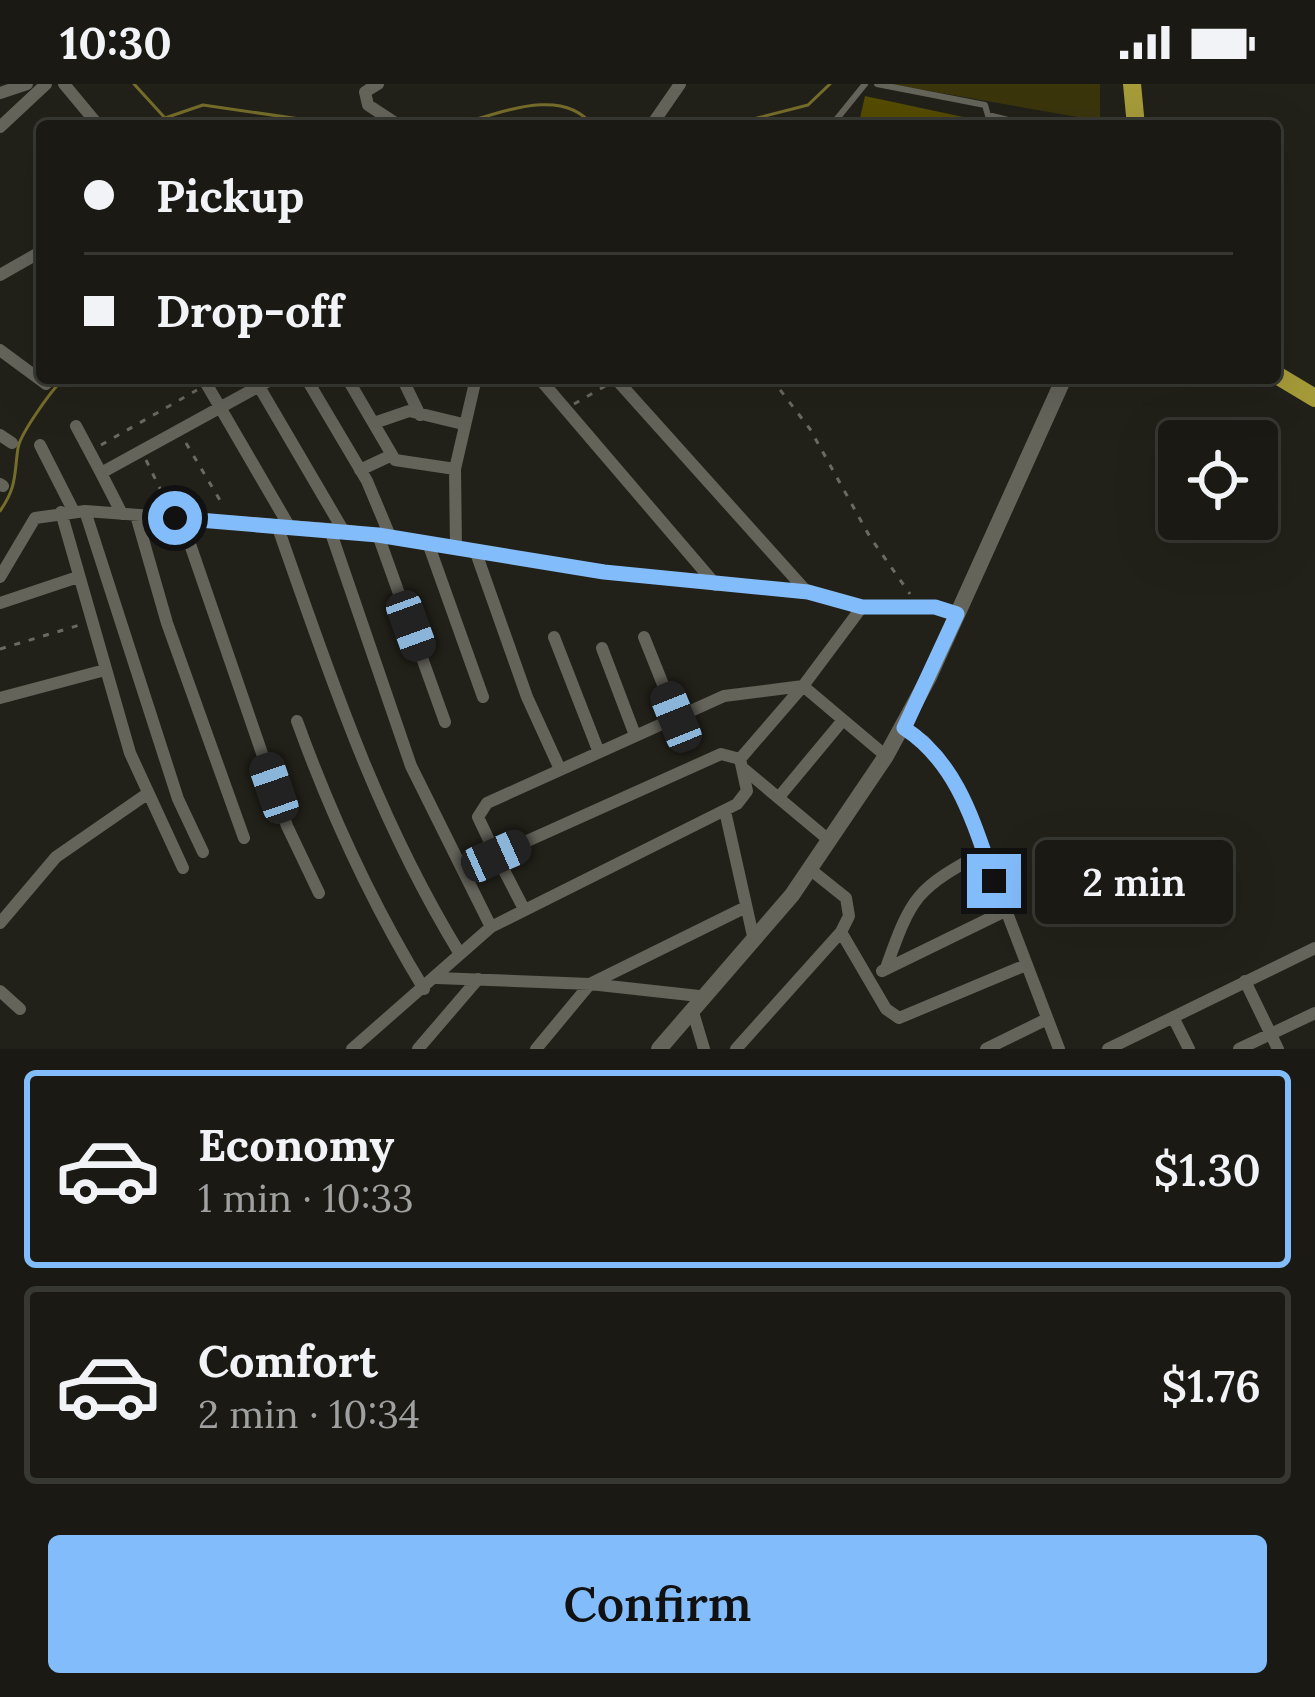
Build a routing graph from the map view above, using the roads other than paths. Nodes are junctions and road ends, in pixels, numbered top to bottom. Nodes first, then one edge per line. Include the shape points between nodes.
1 (27, 84) edge
2 (46, 84) edge
3 (64, 84) edge
4 (378, 84) edge
5 (680, 84) edge
6 (865, 84) edge
7 (877, 84) edge
8 (1132, 84) edge
9 (0, 93) edge
10 (94, 120) edge
11 (391, 120) edge
12 (655, 120) edge
13 (836, 120) edge
14 (990, 120) edge
15 (1131, 120) edge
16 (0, 127) edge
17 (36, 254) edge
18 (0, 275) edge
19 (0, 350) edge
20 (1281, 366) edge
21 (36, 377) edge
22 (1281, 378) edge
23 (207, 384) edge
24 (254, 384) edge
25 (258, 384) edge
26 (310, 384) edge
27 (351, 384) edge
28 (405, 384) edge
29 (469, 384) edge
30 (545, 384) edge
31 (621, 384) edge
32 (1061, 384) edge
33 (1315, 386) edge
34 (1315, 398) edge
35 (221, 407) junction
36 (420, 415) junction
37 (374, 423) junction
38 (463, 424) junction
39 (76, 426) dead end
40 (40, 445) dead end
41 (392, 454) junction
42 (455, 469) junction
43 (360, 470) junction
44 (101, 473) junction
45 (73, 512) junction
46 (129, 514) junction
47 (178, 518) junction
48 (283, 526) junction
49 (336, 530) junction
50 (384, 536) junction
51 (428, 543) junction
52 (456, 548) junction
53 (475, 550) junction
54 (0, 577) edge
55 (78, 578) junction
56 (717, 586) junction
57 (808, 592) junction
58 (0, 602) edge
59 (862, 607) junction
60 (957, 614) junction
61 (554, 637) dead end
62 (644, 638) dead end
63 (602, 648) dead end
64 (105, 670) junction
65 (802, 686) junction
66 (483, 697) dead end
67 (0, 698) edge
68 (676, 717) junction
69 (843, 720) junction
70 (298, 722) dead end
71 (445, 722) dead end
72 (904, 728) junction
73 (635, 735) junction
74 (598, 750) junction
75 (886, 756) junction
76 (742, 764) junction
77 (559, 767) junction
78 (147, 794) junction
79 (779, 797) junction
80 (725, 811) junction
81 (244, 838) dead end
82 (830, 841) junction
83 (203, 852) dead end
84 (984, 852) junction
85 (496, 856) junction
86 (183, 868) dead end
87 (811, 870) junction
88 (320, 893) dead end
89 (746, 907) junction
90 (524, 909) junction
91 (1005, 911) junction
92 (3, 916) edge
93 (491, 927) junction
94 (841, 932) junction
95 (753, 936) junction
96 (1315, 947) edge
97 (460, 954) junction
98 (1026, 965) junction
99 (886, 968) junction
100 (872, 977) junction
101 (437, 978) junction
102 (478, 979) junction
103 (1245, 981) junction
104 (590, 984) junction
105 (424, 989) junction
106 (0, 991) edge
107 (696, 1003) junction
108 (20, 1009) dead end
109 (1315, 1013) edge
110 (1173, 1017) junction
111 (1047, 1019) junction
112 (1275, 1042) edge
113 (1125, 1045) edge
114 (352, 1049) edge
115 (418, 1049) edge
116 (536, 1049) edge
117 (659, 1049) edge
118 (704, 1049) edge
119 (736, 1049) edge
120 (986, 1049) edge
121 (1059, 1049) edge
122 (1108, 1049) edge
123 (1189, 1049) edge
124 (1239, 1049) edge

1 - 9 street
2 - 16 street
3 - 10 street
4 - 11 street via 365,92 368,105
5 - 12 street
6 - 13 lane
7 - 14 lane via 980,104
8 - 15 main road
17 - 18 street
19 - 21 street
20 - 33 main road
22 - 34 main road
23 - 35 street
24 - 35 street
25 - 49 street
26 - 43 street
27 - 37 street
28 - 36 street
29 - 38 street
30 - 56 street
31 - 57 street
32 - 60 street
35 - 44 street
35 - 48 street
36 - 37 street via 401,412
36 - 38 street
37 - 41 street
38 - 42 street
39 - 44 street
40 - 45 street
41 - 42 street via 400,464
41 - 43 street
42 - 52 street
43 - 50 street
44 - 46 street
45 - 46 street
45 - 54 street via 35,518
45 - 55 street
45 - 83 street
46 - 47 street
46 - 81 street
47 - 48 street
47 - 88 street via 287,826
48 - 49 street
48 - 97 street via 362,769
49 - 50 street
49 - 93 street via 411,766
50 - 51 street
50 - 71 street
51 - 52 street
51 - 66 street
52 - 53 street
53 - 56 street
53 - 77 street
55 - 58 street
55 - 64 street
56 - 57 street
57 - 59 street
59 - 60 street
59 - 65 street
60 - 72 street
61 - 74 street
62 - 68 street
63 - 73 street
64 - 67 street
64 - 78 street
65 - 68 street via 724,696
65 - 69 street
65 - 76 street
68 - 73 street
69 - 75 street
69 - 79 street
70 - 105 street via 329,808
72 - 75 street
72 - 84 street via 946,768
73 - 74 street
74 - 77 street
75 - 82 street
76 - 79 street
76 - 80 street via 747,790
76 - 85 street via 721,754
77 - 85 street via 481,808
78 - 86 street
78 - 92 street via 56,857
79 - 82 street
80 - 89 street
80 - 90 street
82 - 87 street
84 - 91 street
84 - 99 street via 923,887
85 - 90 street
87 - 94 street via 845,898 849,916
87 - 95 street
89 - 95 street
89 - 104 street
90 - 93 street
91 - 98 street
91 - 99 street
93 - 97 street
94 - 100 street
94 - 119 street
95 - 107 street
96 - 103 street
97 - 101 street
98 - 100 street via 908,1019 891,1016
98 - 111 street
99 - 100 street
101 - 102 street
101 - 105 street
102 - 104 street
102 - 115 street
103 - 110 street
103 - 112 street
104 - 107 street
104 - 116 street
105 - 114 street
106 - 108 street
107 - 117 street
107 - 118 street
109 - 112 street
110 - 113 street
110 - 123 street
111 - 120 street
111 - 121 street
112 - 124 street
113 - 122 street

